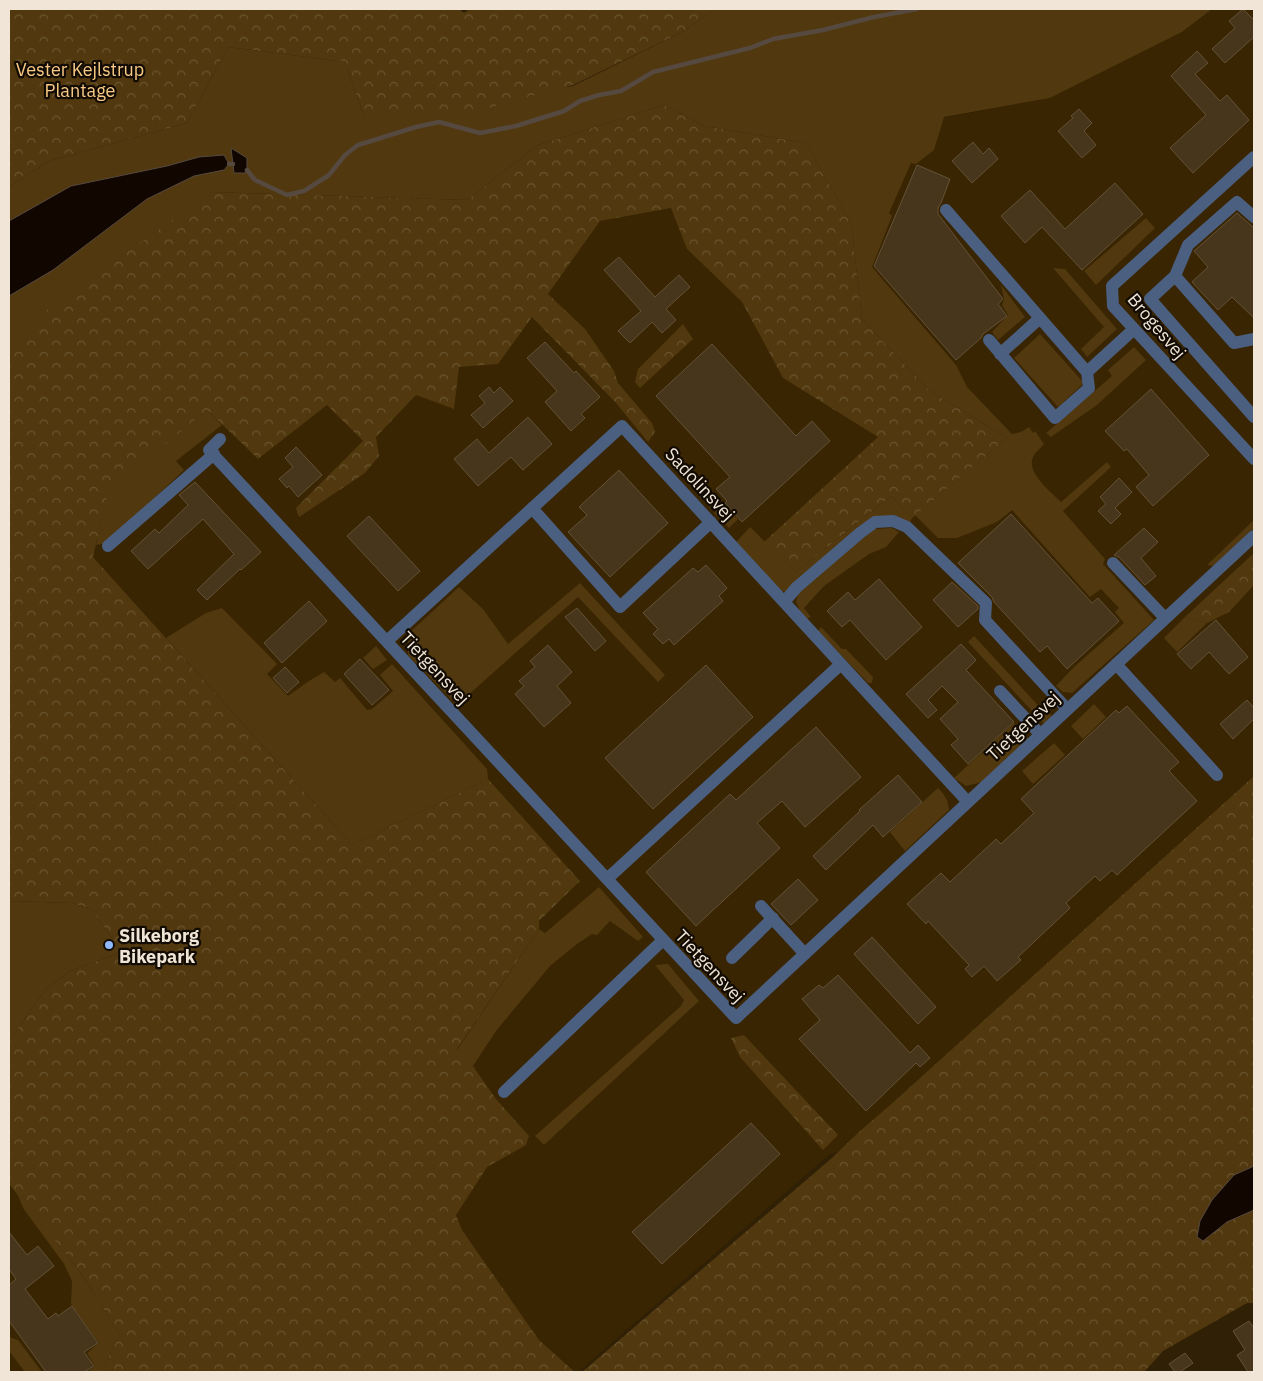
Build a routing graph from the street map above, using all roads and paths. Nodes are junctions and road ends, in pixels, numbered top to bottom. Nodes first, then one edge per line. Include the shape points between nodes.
1 (1254, 157) edge
2 (946, 210) dead end
3 (1254, 215) edge
4 (1175, 276) junction
5 (1040, 318) junction
6 (1133, 330) junction
7 (1254, 339) edge
8 (989, 340) dead end
9 (1000, 354) junction
10 (1088, 372) junction
11 (1254, 417) edge
12 (220, 439) dead end
13 (214, 454) junction
14 (1254, 460) edge
15 (532, 508) junction
16 (710, 522) junction
17 (1254, 536) edge
18 (108, 546) dead end
19 (1113, 563) dead end
20 (784, 602) junction
21 (1165, 618) junction
22 (387, 641) junction
23 (841, 664) junction
24 (1116, 664) junction
25 (1000, 691) dead end
26 (1067, 709) junction
27 (1040, 734) junction
28 (1217, 775) dead end
29 (967, 801) junction
30 (606, 879) junction
31 (762, 906) dead end
32 (773, 918) junction
33 (663, 940) junction
34 (805, 954) junction
35 (732, 958) dead end
36 (504, 1092) dead end

1 - 6 street, Brogesvej via 1112,286 1113,306
2 - 5 street
3 - 4 street via 1238,202 1188,245
4 - 7 street via 1234,343
4 - 11 street via 1150,299
5 - 9 street
5 - 10 street
6 - 10 street
6 - 14 street, Brogesvej
8 - 9 street
9 - 10 street via 1055,418 1089,388
12 - 13 street via 209,450
13 - 18 street
13 - 22 street, Tietgensvej
15 - 16 street, Sadolinsvej via 622,426
15 - 16 street via 620,607
15 - 22 street, Sadolinsvej
16 - 20 street, Sadolinsvej
17 - 21 street, Tietgensvej
19 - 21 street
20 - 23 street, Sadolinsvej
20 - 26 street via 860,533 875,522 893,521 907,527 986,603 985,620
21 - 24 street, Tietgensvej
22 - 30 street, Tietgensvej
23 - 29 street, Sadolinsvej
23 - 30 street
24 - 26 street, Tietgensvej
24 - 28 street
25 - 27 street
26 - 27 street, Tietgensvej
27 - 29 street, Tietgensvej
29 - 34 street, Tietgensvej
30 - 33 street, Tietgensvej
31 - 32 street
32 - 34 street
32 - 35 street
33 - 34 street, Tietgensvej via 736,1018
33 - 36 street

